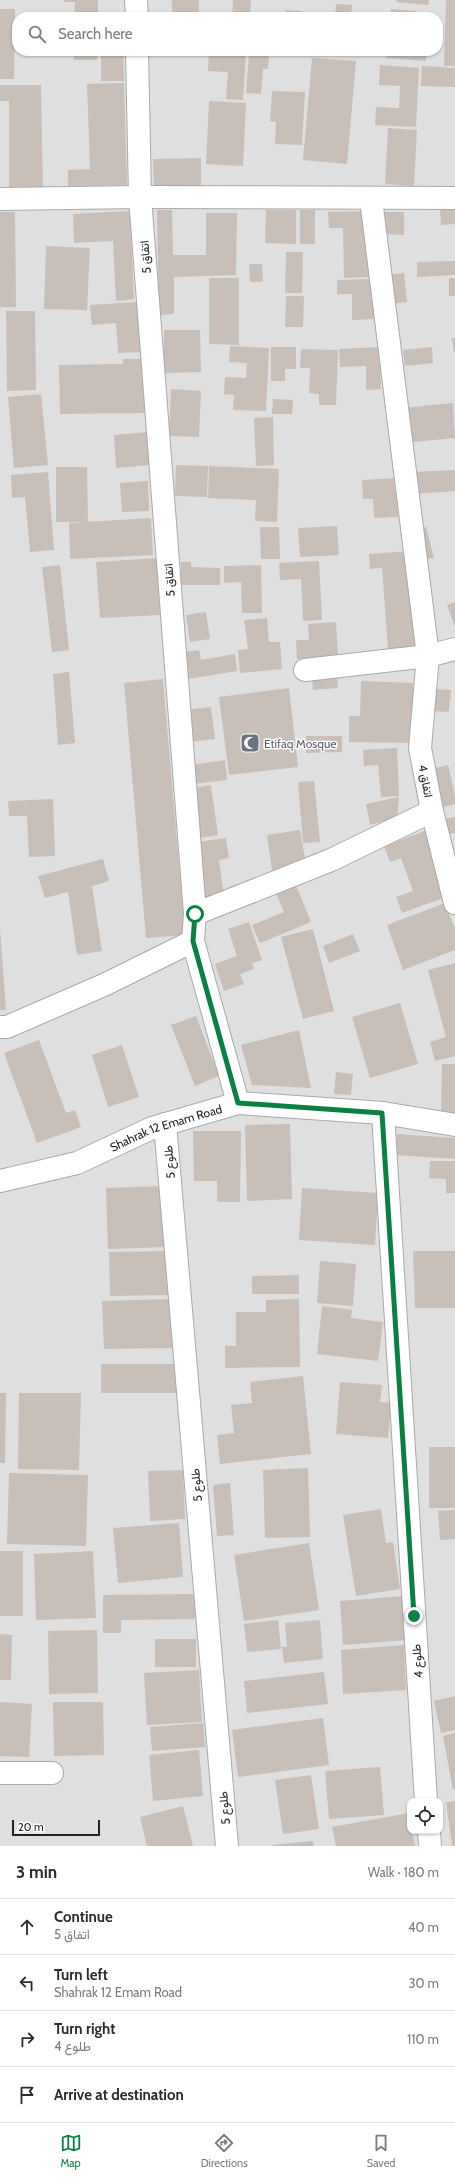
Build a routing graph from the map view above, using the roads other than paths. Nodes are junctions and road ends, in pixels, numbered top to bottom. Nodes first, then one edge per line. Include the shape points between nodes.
1 (136, 0) edge
2 (137, 12) edge
3 (137, 56) edge
4 (140, 197) junction
5 (455, 198) edge
6 (0, 199) edge
7 (371, 199) junction
8 (455, 649) edge
9 (428, 656) junction
10 (305, 670) dead end
11 (432, 811) junction
12 (455, 903) edge
13 (195, 914) junction
14 (193, 941) junction
15 (0, 1027) edge
16 (238, 1103) junction
17 (382, 1113) junction
18 (165, 1124) junction
19 (455, 1125) edge
20 (0, 1182) edge
21 (0, 1773) edge
22 (52, 1773) dead end
23 (426, 1798) edge
24 (428, 1834) edge
25 (227, 1846) edge
26 (430, 1846) edge

1 - 2 street
3 - 4 street, اتفاق 5
4 - 6 street
4 - 7 street
4 - 13 street, اتفاق 5
5 - 7 street
7 - 9 street, اتفاق 4
8 - 9 street
9 - 10 street
9 - 11 street, اتفاق 4 via 420,748
11 - 12 street, اتفاق 4
11 - 13 street via 331,860
13 - 14 street, اتفاق 5
14 - 15 street via 106,984 7,1028
14 - 16 street, اتفاق 5
16 - 17 street, Shahrak 12 Emam Road
16 - 18 street, Shahrak 12 Emam Road
17 - 19 street, Shahrak 12 Emam Road
17 - 23 street, طلوع 4
18 - 20 street, Shahrak 12 Emam Road via 77,1163
18 - 25 street, طلوع 5
21 - 22 street
24 - 26 street

